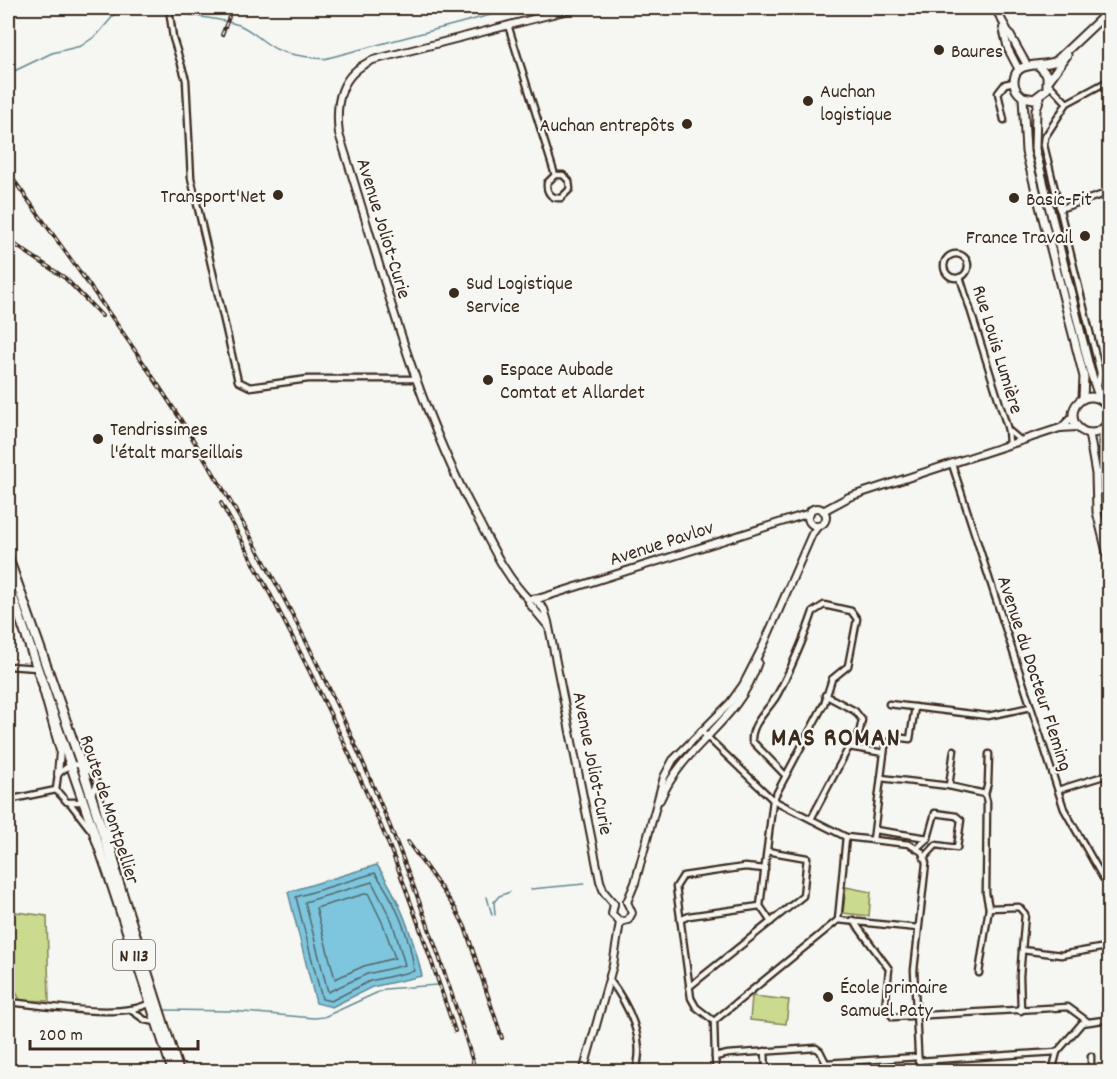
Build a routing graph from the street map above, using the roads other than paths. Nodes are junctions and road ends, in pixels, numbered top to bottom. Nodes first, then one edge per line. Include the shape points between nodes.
1 (170, 8) edge
2 (576, 8) edge
3 (995, 8) edge
4 (1110, 10) edge
5 (1003, 24) junction
6 (508, 25) junction
7 (1073, 45) junction
8 (1027, 65) junction
9 (1040, 66) junction
10 (1019, 70) junction
11 (1110, 80) edge
12 (1014, 82) junction
13 (1049, 82) junction
14 (1042, 95) junction
15 (1057, 95) junction
16 (1023, 97) junction
17 (1067, 103) junction
18 (1004, 120) dead end
19 (555, 175) junction
20 (1110, 192) edge
21 (1059, 209) junction
22 (960, 277) junction
23 (415, 379) junction
24 (1097, 391) junction
25 (1083, 398) junction
26 (1100, 399) junction
27 (1072, 416) junction
28 (1077, 427) junction
29 (1060, 428) junction
30 (1103, 429) junction
31 (1008, 430) junction
32 (1089, 433) junction
33 (1021, 441) junction
34 (1009, 444) junction
35 (1106, 452) edge
36 (952, 464) junction
37 (825, 514) junction
38 (810, 518) junction
39 (818, 526) junction
40 (1110, 530) edge
41 (812, 534) junction
42 (8, 557) edge
43 (1110, 564) edge
44 (8, 583) edge
45 (534, 602) junction
46 (764, 644) junction
47 (8, 666) edge
48 (37, 668) junction
49 (43, 686) junction
50 (825, 695) junction
51 (889, 704) dead end
52 (915, 707) junction
53 (1031, 707) junction
54 (701, 731) junction
55 (707, 737) junction
56 (849, 747) junction
57 (954, 750) dead end
58 (884, 753) junction
59 (989, 754) dead end
60 (70, 764) junction
61 (81, 764) junction
62 (58, 774) junction
63 (1110, 774) edge
64 (786, 776) junction
65 (881, 778) junction
66 (96, 786) junction
67 (949, 786) junction
68 (56, 790) junction
69 (1058, 790) junction
70 (985, 794) junction
71 (91, 796) junction
72 (8, 800) edge
73 (773, 800) junction
74 (83, 802) junction
75 (70, 803) junction
76 (656, 809) junction
77 (811, 819) junction
78 (875, 830) junction
79 (846, 837) junction
80 (928, 838) junction
81 (96, 839) junction
82 (873, 840) junction
83 (767, 851) junction
84 (922, 852) junction
85 (765, 869) junction
86 (1110, 881) edge
87 (627, 902) junction
88 (125, 904) junction
89 (614, 904) junction
90 (760, 906) junction
91 (989, 908) junction
92 (680, 920) junction
93 (838, 920) junction
94 (853, 920) junction
95 (620, 922) junction
96 (771, 922) junction
97 (918, 928) junction
98 (1022, 950) junction
99 (1110, 950) edge
100 (979, 973) dead end
101 (609, 979) junction
102 (689, 987) junction
103 (8, 1002) edge
104 (150, 1003) junction
105 (126, 1010) junction
106 (1021, 1011) junction
107 (916, 1017) junction
108 (1110, 1019) edge
109 (1087, 1020) junction
110 (714, 1021) junction
111 (156, 1022) junction
112 (765, 1051) junction
113 (1057, 1052) junction
114 (1090, 1056) dead end
115 (715, 1057) junction
116 (918, 1059) junction
117 (826, 1063) junction
118 (173, 1071) edge
119 (179, 1071) edge
120 (583, 1071) edge
121 (635, 1071) edge
122 (716, 1071) edge
123 (766, 1071) edge
124 (826, 1071) edge
125 (919, 1071) edge
126 (1052, 1071) edge
127 (1091, 1071) edge

1 - 23 street via 173,38 186,80 191,178 238,381 250,387 301,379
2 - 6 street, Avenue Joliot-Curie
3 - 5 street
4 - 7 main road
5 - 8 street
5 - 10 street via 1006,43
6 - 19 street
6 - 23 street, Avenue Joliot-Curie via 361,65 338,98 339,135
7 - 9 main road via 1056,61
7 - 13 main road
8 - 9 main road
8 - 10 main road
9 - 13 main road
10 - 12 main road
11 - 17 street
12 - 16 main road
12 - 18 street via 1005,84 998,93
13 - 14 main road
13 - 15 street
14 - 15 street
14 - 16 main road
14 - 24 main road via 1036,110 1035,149
15 - 17 street
16 - 25 main road via 1026,152 1084,377
17 - 21 street via 1044,145
19 - 19 street via 547,183 548,191 561,198 568,193 569,181 563,175
20 - 21 street
21 - 24 street via 1100,373
22 - 22 street via 967,271 968,262 953,255 946,260 945,268 949,275
22 - 31 street, Rue Louis Lumière
23 - 45 street, Avenue Joliot-Curie via 465,497 507,575
24 - 26 main road
25 - 26 main road
25 - 27 main road via 1075,405
26 - 30 main road via 1109,413
27 - 28 main road
27 - 29 street
28 - 29 street
28 - 32 main road
29 - 33 street
30 - 32 main road
30 - 35 main road
31 - 33 street, Rue Louis Lumière
31 - 34 street, Rue Louis Lumière
32 - 43 main road via 1097,512
33 - 34 street
34 - 36 street
35 - 40 main road
36 - 37 street via 843,500
36 - 53 street, Avenue du Docteur Fleming
37 - 38 street, Avenue Pavlov via 816,509
37 - 39 street via 823,524
38 - 39 street
38 - 41 street
38 - 45 street, Avenue Pavlov via 798,515
39 - 41 street
41 - 46 street
42 - 61 main road, Route de Montpellier / N 113
44 - 48 main road, Route de Montpellier / N 113
45 - 89 street, Avenue Joliot-Curie via 544,609 600,881 603,892
46 - 54 street via 730,703
46 - 55 street via 741,701
47 - 48 street
48 - 49 main road, Route de Montpellier / N 113
49 - 60 main road, Route de Montpellier / N 113
49 - 62 street via 60,751
50 - 56 street via 855,711 862,720 859,734
50 - 64 street via 824,704
50 - 64 street via 835,675 848,666 857,619 851,611 824,605 813,612 776,696 752,732 752,741
51 - 52 street
52 - 53 street via 988,717
52 - 58 street via 910,739 895,737 885,746
53 - 69 street, Avenue du Docteur Fleming
54 - 55 street
54 - 76 street via 673,760
55 - 73 street
55 - 76 street via 680,763
56 - 58 street
56 - 77 street
57 - 67 street
58 - 65 street
59 - 70 street
60 - 61 street
60 - 62 street
60 - 74 main road, Route de Montpellier / N 113
61 - 66 street via 93,773
61 - 71 main road, Route de Montpellier / N 113
62 - 68 street
63 - 69 street
64 - 73 street
65 - 67 street
65 - 78 street
66 - 71 street
66 - 88 street
67 - 70 street
68 - 72 street
68 - 75 street
69 - 86 street, Avenue du Docteur Fleming via 1064,809 1103,878
70 - 91 street
71 - 74 street
71 - 88 main road, Route de Montpellier / N 113
73 - 77 street
73 - 83 street
74 - 75 street
74 - 81 main road, Route de Montpellier / N 113
75 - 81 street
76 - 87 street
77 - 79 street
78 - 80 street
78 - 82 street
79 - 82 street
79 - 93 street
80 - 84 street
80 - 84 street via 935,813 961,820 957,848 936,845
81 - 104 main road, Route de Montpellier / N 113
82 - 84 street
83 - 85 street
83 - 96 street via 807,858 803,896
84 - 97 street
85 - 90 street
85 - 92 street via 745,867 683,876 676,887
87 - 89 street
87 - 95 street via 632,913 628,920
88 - 119 main road, Route de Montpellier / N 113
89 - 95 street via 612,914
90 - 92 street
90 - 96 street
91 - 98 street via 1019,907 1025,914
91 - 100 street
92 - 102 street
93 - 94 street
93 - 110 street
94 - 97 street
94 - 107 street via 889,969 885,1008 888,1013 893,1017
95 - 101 street
96 - 102 street
97 - 107 street via 914,970
98 - 99 street via 1061,956 1106,947
98 - 106 street
101 - 120 street
101 - 121 street via 633,1022 640,1047
102 - 110 street via 696,1006
103 - 105 street
104 - 105 street
104 - 111 main road, Route de Montpellier / N 113
105 - 111 street
106 - 107 street
106 - 109 street via 1068,1007
107 - 116 street
108 - 109 street
109 - 113 street
110 - 115 street
111 - 118 main road, Route de Montpellier / N 113
112 - 115 street
112 - 117 street via 816,1048
112 - 123 street
113 - 116 street
113 - 126 street
114 - 127 street
115 - 122 street
116 - 117 street
116 - 125 street
117 - 124 street

